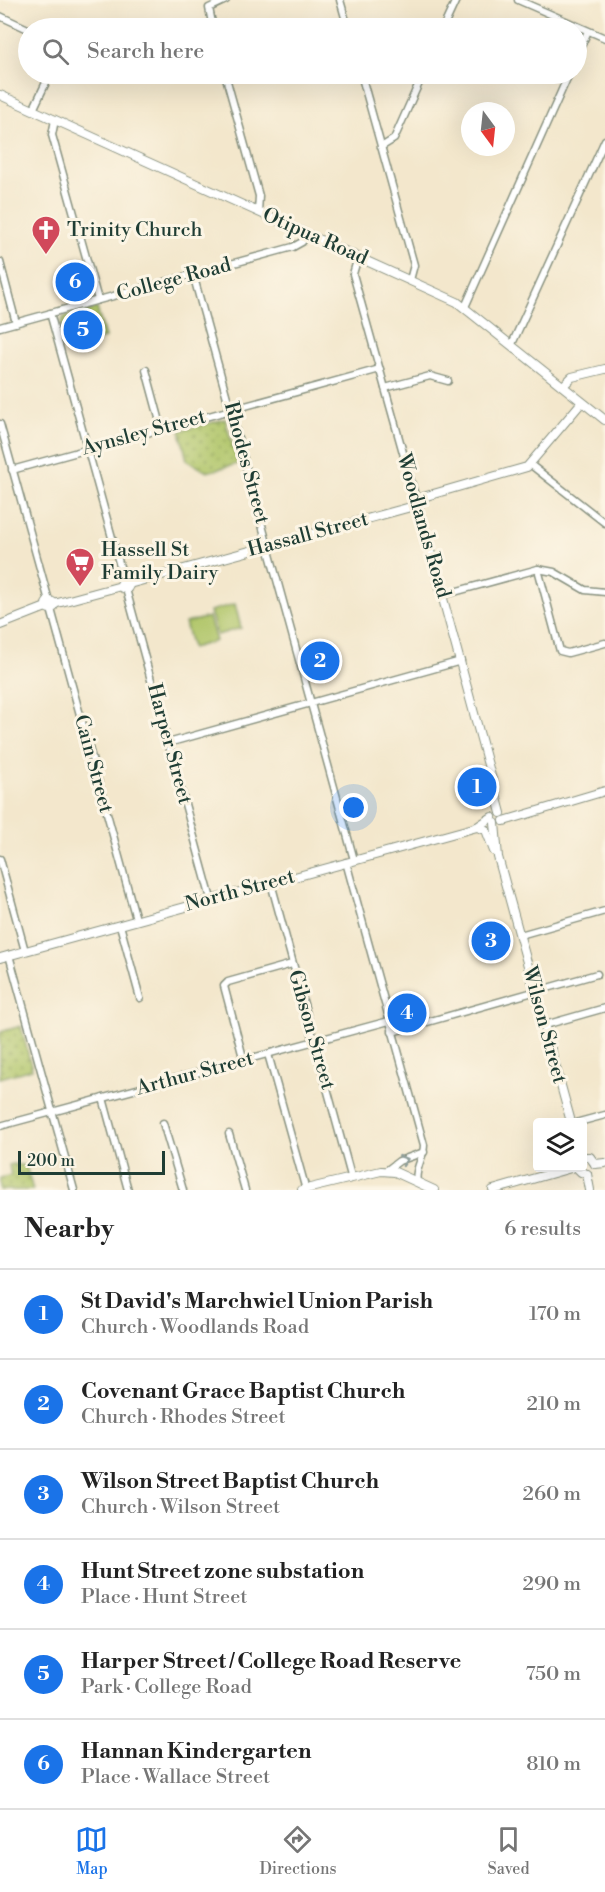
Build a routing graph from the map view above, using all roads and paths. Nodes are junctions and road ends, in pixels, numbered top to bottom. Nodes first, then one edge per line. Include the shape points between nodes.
1 (226, 0) edge
2 (340, 0) edge
3 (456, 0) edge
4 (518, 0) edge
5 (0, 16) edge
6 (211, 18) edge
7 (345, 18) edge
8 (448, 18) edge
9 (559, 18) edge
10 (18, 24) edge
11 (588, 31) edge
12 (605, 38) edge
13 (45, 84) edge
14 (228, 84) edge
15 (364, 84) edge
16 (419, 84) edge
17 (565, 84) edge
18 (0, 95) edge
19 (33, 110) junction
20 (55, 120) junction
21 (605, 140) edge
22 (381, 147) junction
23 (258, 212) junction
24 (307, 234) junction
25 (358, 257) junction
26 (0, 262) edge
27 (193, 274) junction
28 (410, 280) junction
29 (98, 300) junction
30 (465, 307) junction
31 (50, 313) junction
32 (16, 323) junction
33 (0, 327) edge
34 (512, 344) junction
35 (380, 369) junction
36 (605, 369) edge
37 (146, 370) dead end
38 (448, 381) dead end
39 (563, 386) junction
40 (385, 388) junction
41 (582, 402) junction
42 (231, 410) junction
43 (605, 420) edge
44 (0, 424) edge
45 (162, 429) junction
46 (88, 449) junction
47 (531, 465) junction
48 (12, 470) junction
49 (417, 502) junction
50 (605, 523) edge
51 (268, 546) junction
52 (538, 569) junction
53 (125, 585) junction
54 (605, 592) edge
55 (443, 595) junction
56 (50, 605) junction
57 (0, 625) edge
58 (605, 643) edge
59 (461, 661) junction
60 (311, 703) junction
61 (168, 742) junction
62 (605, 791) edge
63 (498, 819) junction
64 (479, 826) junction
65 (498, 857) junction
66 (0, 860) edge
67 (350, 861) junction
68 (271, 883) junction
69 (211, 899) junction
70 (605, 911) edge
71 (136, 919) junction
72 (120, 925) junction
73 (520, 935) junction
74 (25, 951) junction
75 (9, 955) junction
76 (0, 958) edge
77 (292, 964) junction
78 (597, 974) dead end
79 (536, 992) junction
80 (140, 998) dead end
81 (605, 1010) edge
82 (389, 1021) junction
83 (545, 1025) junction
84 (392, 1032) junction
85 (314, 1041) junction
86 (268, 1054) junction
87 (244, 1060) junction
88 (103, 1098) junction
89 (53, 1112) junction
90 (605, 1115) edge
91 (570, 1118) edge
92 (587, 1120) edge
93 (163, 1123) dead end
94 (0, 1126) edge
95 (229, 1134) dead end
96 (424, 1152) junction
97 (587, 1157) edge
98 (605, 1163) edge
99 (595, 1164) junction
100 (386, 1171) junction
101 (554, 1172) edge
102 (580, 1172) edge
103 (587, 1174) junction
104 (351, 1176) junction
105 (417, 1182) junction
106 (74, 1190) edge
107 (128, 1190) edge
108 (183, 1190) edge
109 (245, 1190) edge
110 (305, 1190) edge
111 (434, 1190) edge
112 (493, 1190) edge
113 (590, 1190) edge

1 - 6 street via 209,8
2 - 7 street
3 - 8 street
4 - 9 street
5 - 10 street
11 - 12 street
13 - 19 street
14 - 23 street via 259,196
15 - 22 street
16 - 22 street via 394,139
17 - 30 street
18 - 19 street, Otipua Road
19 - 20 street, Otipua Road
20 - 23 street, Otipua Road
20 - 29 street via 52,135
21 - 34 street
22 - 28 street via 414,265
23 - 24 street, Otipua Road
24 - 25 street, Otipua Road
24 - 27 street, College Road via 293,247
25 - 28 street, Otipua Road
25 - 35 street, Woodlands Road via 353,274
26 - 32 street
27 - 29 street, College Road
27 - 42 street, Rhodes Street
28 - 30 street, Otipua Road
29 - 31 street, College Road
30 - 34 street, Otipua Road
31 - 32 street, College Road
31 - 46 street, Harper Street
32 - 33 street, College Road
34 - 39 street, Otipua Road
35 - 40 street, Woodlands Road
35 - 42 street, Aynsley Street
36 - 39 street via 572,377
37 - 45 street
38 - 40 street via 430,376
39 - 41 street, Otipua Road
40 - 49 street, Woodlands Road
41 - 43 street, Otipua Road
41 - 47 street
42 - 45 street, Aynsley Street
42 - 51 street, Rhodes Street
44 - 48 street, Cain Street
45 - 46 street, Aynsley Street
46 - 48 street, Aynsley Street
46 - 53 street, Harper Street
47 - 49 street, Hassall Street
47 - 50 street
48 - 56 street, Cain Street
49 - 51 street, Hassall Street
49 - 55 street, Woodlands Road
51 - 53 street, Hassall Street
51 - 60 street, Rhodes Street
52 - 54 street via 554,572 585,590
52 - 55 street
52 - 58 street via 560,651 568,653
53 - 56 street, Hassall Street
53 - 61 street, Harper Street
55 - 59 street, Woodlands Road
56 - 57 street, Hassall Street
56 - 71 street, Cain Street
59 - 60 street
59 - 63 street, Woodlands Road via 497,795
60 - 61 street
60 - 67 street, Rhodes Street
61 - 69 street, Harper Street
62 - 63 street, North Street
63 - 64 street, North Street
63 - 65 street, Wilson Street
64 - 65 street, Wilson Street via 486,830
64 - 67 street, North Street
65 - 73 street, Wilson Street
66 - 74 street
67 - 68 street, North Street
67 - 82 street, Rhodes Street
68 - 69 street, North Street
68 - 77 street, Gibson Street
69 - 71 street, North Street
70 - 73 street
71 - 72 street, North Street
72 - 74 street, North Street
72 - 80 street
73 - 79 street, Wilson Street
74 - 75 street, North Street
75 - 76 street, North Street
75 - 89 street
77 - 85 street, Gibson Street
77 - 87 street via 224,986
78 - 79 street
79 - 83 street, Wilson Street
79 - 84 street
81 - 83 street
82 - 84 street, Rhodes Street
82 - 85 street, Arthur Street
83 - 91 street, Wilson Street
84 - 96 street, Rhodes Street
85 - 86 street, Arthur Street
85 - 104 street, Gibson Street
86 - 87 street, Arthur Street
86 - 110 street
87 - 88 street, Arthur Street
88 - 89 street, Arthur Street
88 - 107 street
89 - 94 street, Arthur Street
89 - 106 street
90 - 92 street
93 - 108 street
95 - 109 street
100 -> 96 street via 399,1161
96 - 105 street via 416,1173
97 - 99 street
98 - 99 street
99 - 103 street
100 - 104 street
100 - 105 street
101 - 112 street
102 - 103 street
103 - 113 street
104 - 110 street
105 - 111 street

